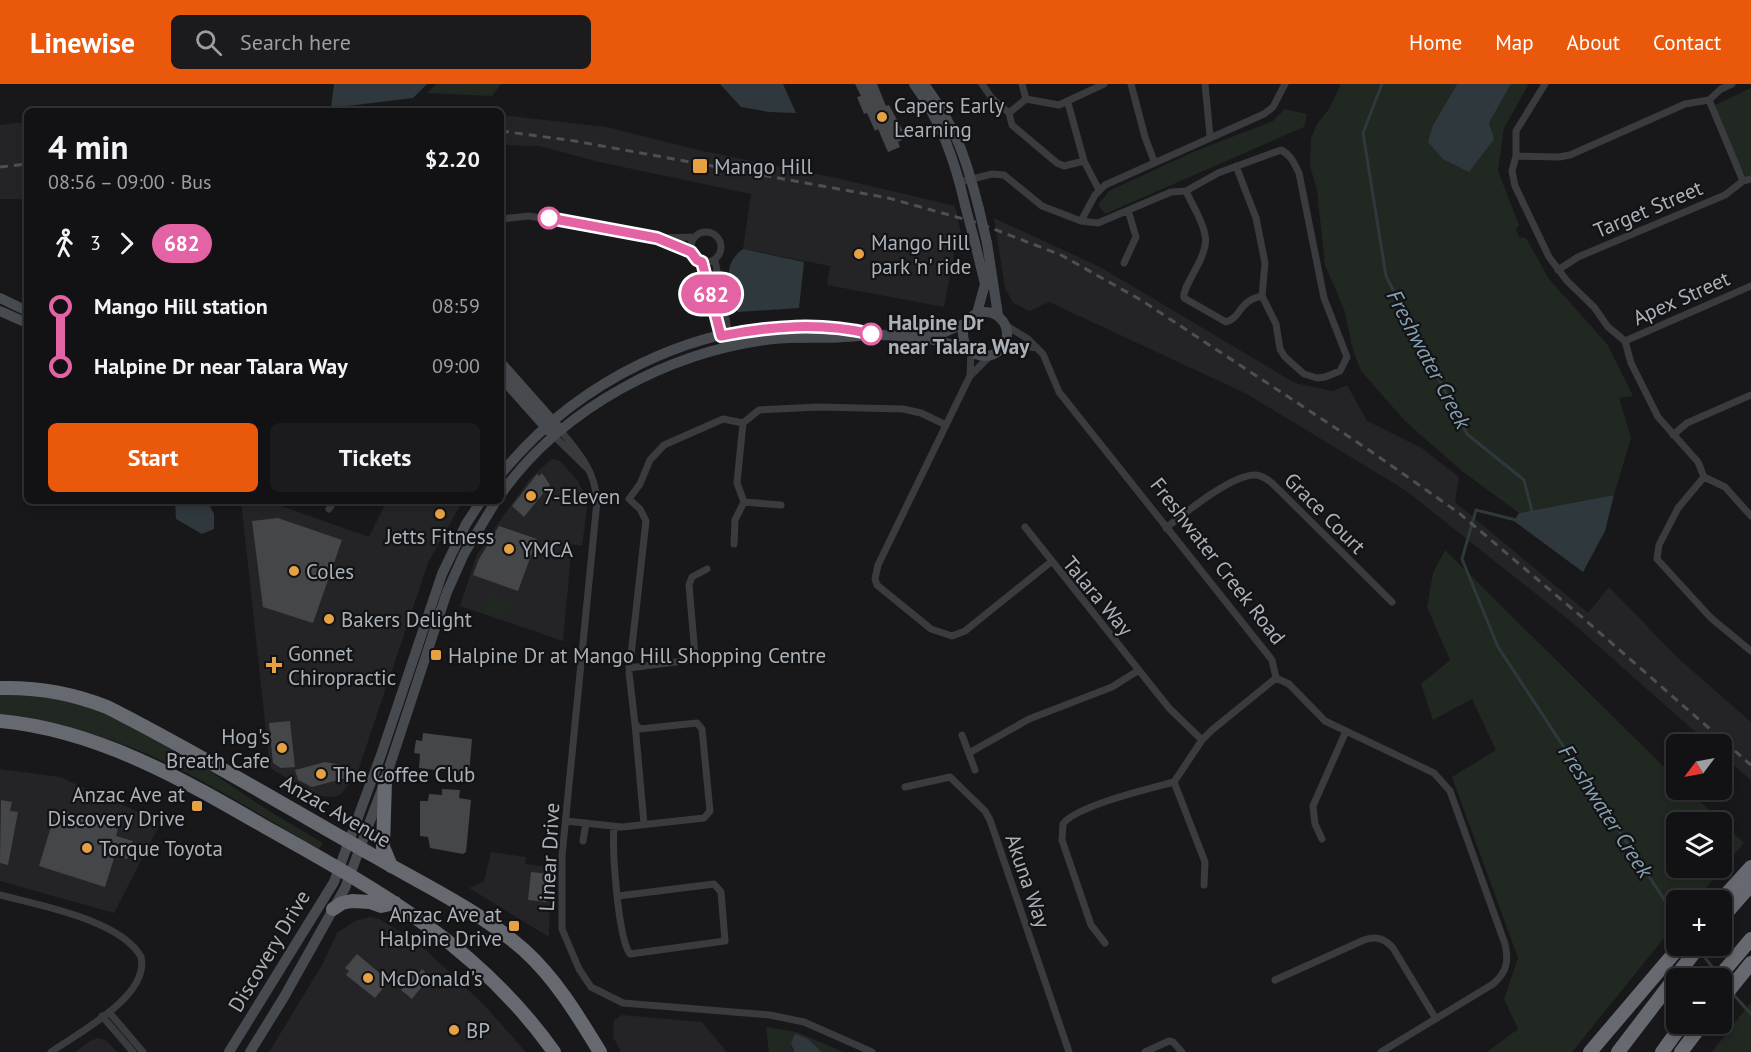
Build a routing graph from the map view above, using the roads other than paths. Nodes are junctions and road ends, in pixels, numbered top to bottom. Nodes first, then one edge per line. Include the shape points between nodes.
1 (914, 84) edge
2 (924, 84) edge
3 (982, 84) edge
4 (1022, 84) edge
5 (1104, 84) edge
6 (1131, 84) edge
7 (1204, 84) edge
8 (1284, 84) edge
9 (1545, 84) edge
10 (1732, 84) edge
11 (1090, 87) edge
12 (1026, 99) junction
13 (1708, 100) junction
14 (1068, 103) junction
15 (1009, 113) junction
16 (1210, 136) junction
17 (1516, 156) junction
18 (1084, 162) junction
19 (1154, 162) junction
20 (1236, 166) junction
21 (971, 178) junction
22 (1747, 180) edge
23 (960, 182) junction
24 (1099, 189) junction
25 (1186, 191) junction
26 (1128, 210) junction
27 (504, 219) edge
28 (1081, 221) junction
29 (694, 237) junction
30 (657, 238) junction
31 (691, 252) junction
32 (715, 260) junction
33 (702, 262) junction
34 (1124, 263) dead end
35 (1558, 270) junction
36 (1751, 286) edge
37 (1262, 296) junction
38 (0, 298) edge
39 (24, 310) edge
40 (0, 311) edge
41 (977, 313) junction
42 (998, 315) junction
43 (24, 322) edge
44 (966, 323) junction
45 (1007, 326) junction
46 (871, 334) junction
47 (725, 335) junction
48 (921, 338) junction
49 (1625, 341) junction
50 (728, 347) junction
51 (1003, 348) junction
52 (1037, 348) junction
53 (969, 349) junction
54 (990, 356) junction
55 (504, 367) edge
56 (970, 376) junction
57 (504, 380) edge
58 (1751, 395) edge
59 (742, 423) junction
60 (548, 424) junction
61 (946, 425) junction
62 (558, 434) junction
63 (1673, 435) junction
64 (504, 471) edge
65 (1704, 477) junction
66 (504, 490) edge
67 (744, 502) junction
68 (332, 504) edge
69 (479, 504) edge
70 (494, 504) edge
71 (781, 505) dead end
72 (329, 509) dead end
73 (1751, 516) edge
74 (1025, 527) dead end
75 (1166, 528) junction
76 (734, 544) dead end
77 (1052, 561) junction
78 (707, 568) dead end
79 (1392, 602) dead end
80 (1751, 651) edge
81 (629, 668) junction
82 (1139, 670) junction
83 (1276, 678) junction
84 (0, 688) edge
85 (0, 721) edge
86 (635, 724) junction
87 (1346, 731) junction
88 (962, 735) dead end
89 (1202, 740) junction
90 (969, 753) junction
91 (975, 770) dead end
92 (385, 782) junction
93 (1174, 782) junction
94 (905, 787) dead end
95 (566, 821) junction
96 (586, 823) junction
97 (644, 824) junction
98 (614, 827) junction
99 (1322, 839) dead end
100 (583, 841) dead end
101 (355, 845) junction
102 (391, 866) junction
103 (1751, 867) edge
104 (345, 872) junction
105 (1204, 885) dead end
106 (1751, 885) edge
107 (1730, 890) edge
108 (0, 894) edge
109 (618, 896) junction
110 (395, 903) junction
111 (1732, 907) edge
112 (333, 909) junction
113 (1748, 942) edge
114 (1106, 943) dead end
115 (1671, 956) edge
116 (1691, 956) edge
117 (1751, 963) edge
118 (1726, 968) edge
119 (1275, 980) dead end
120 (1732, 987) edge
121 (106, 1014) junction
122 (1436, 1019) junction
123 (1675, 1034) edge
124 (1695, 1034) edge
125 (51, 1052) edge
126 (133, 1052) edge
127 (143, 1052) edge
128 (229, 1052) edge
129 (250, 1052) edge
130 (554, 1052) edge
131 (600, 1052) edge
132 (872, 1052) edge
133 (1069, 1052) edge
134 (1145, 1052) edge
135 (1182, 1052) edge
136 (1381, 1052) edge
137 (1590, 1052) edge
138 (1618, 1052) edge
139 (1662, 1052) edge
140 (1681, 1052) edge

1 - 23 main road via 942,131
2 - 21 main road via 955,131
3 - 15 street
4 - 12 street
5 - 11 street
6 - 19 street
7 - 16 street
8 - 16 street via 1269,111
9 - 17 street via 1517,128
10 - 13 street
11 - 14 street
12 - 14 street via 1052,105
12 - 15 street
13 - 17 street via 1685,104 1564,156
13 - 22 street
14 - 18 street
15 - 18 street via 1012,124 1057,163 1064,166
16 - 19 street
17 - 35 street via 1514,182 1544,249
18 - 24 street
19 - 24 street
20 - 25 street
20 - 37 street via 1256,218 1264,263
20 - 37 street via 1281,150 1294,162 1324,298 1347,357 1344,367 1333,375 1317,378 1294,366 1280,349 1276,324
21 - 23 street
21 - 28 street via 1004,175 1042,206
21 - 42 main road, bridge via 987,243
22 - 35 street, Target Street via 1725,195 1578,257
23 - 41 main road, bridge via 985,284
24 - 28 street
25 - 26 street via 1171,192
25 - 37 street via 1206,238 1199,266 1184,298 1226,322 1246,302
26 - 28 street via 1098,223
26 - 34 street via 1136,237
27 - 30 street via 549,218
29 - 30 street
29 - 31 street
29 - 32 street via 702,232 715,235 721,248
30 - 31 street
31 - 33 street
32 - 33 street
32 - 47 street
33 - 47 street
35 - 49 street
36 - 49 street, Apex Street
38 - 39 main road
40 - 43 main road
41 - 42 main road
41 - 44 main road
42 - 45 main road
44 - 48 main road
44 - 53 main road via 963,335
45 - 51 main road
45 - 52 street, Freshwater Creek Road
46 - 47 main road via 814,326
46 - 48 main road
46 - 50 main road via 773,339
47 - 50 street
47 - 60 main road via 635,366 587,394
48 - 53 main road
49 - 63 street via 1631,363 1656,414
50 - 62 main road via 674,363 639,379 593,406
51 - 52 street
51 - 54 main road
52 - 75 street, Freshwater Creek Road via 1059,392
53 - 54 main road
53 - 56 street, Talara Way
54 - 56 street, Talara Way
55 - 60 main road
56 - 61 street, Talara Way
57 - 60 main road
58 - 63 street via 1687,423
59 - 61 street via 759,410 818,407 903,409
59 - 67 street via 737,483
59 - 81 street via 723,419 664,445 650,460 629,499 646,521
60 - 62 main road
60 - 64 main road
61 - 77 street, Talara Way via 878,565 877,585 931,629 952,636
62 - 66 main road
62 - 95 street, Linear Drive via 588,469 597,508
63 - 65 street via 1698,462
65 - 73 street via 1725,487
65 - 80 street via 1678,508 1659,545 1657,559 1712,618
67 - 71 street
67 - 76 street via 735,520
68 - 72 street
69 - 101 main road via 442,574
70 - 92 main road via 447,592
74 - 77 street
75 - 79 street, Grace Court via 1208,496 1259,475 1272,483
75 - 83 street, Freshwater Creek Road via 1272,660
77 - 82 street, Talara Way
78 - 81 street via 692,577 689,585 695,655 691,660
81 - 86 street
82 - 89 street, Talara Way via 1169,708
82 - 90 street via 1112,687 1029,718
83 - 87 street, Freshwater Creek Road via 1289,684 1319,716
83 - 89 street
84 - 101 highway, Anzac Avenue via 48,690 107,707
85 - 104 highway via 80,738 133,756
86 - 97 street
86 - 97 street via 640,729 697,723 702,729 710,811 704,818
87 - 99 street via 1313,806
87 - 122 street, Freshwater Creek Road via 1434,773 1445,783 1505,944 1507,963 1493,984
88 - 90 street
89 - 93 street
90 - 91 street
92 - 101 main road
92 - 102 highway via 383,847
93 - 105 street via 1205,862
93 - 114 street via 1074,813 1063,824 1062,840 1091,925
94 - 133 street, Akuna Way via 950,777 985,811
95 - 96 street
95 - 132 street, Linear Drive via 562,929 591,987 623,1003 770,1015 804,1022
96 - 98 street
96 - 100 street
97 - 98 street
98 - 109 street via 612,847
101 - 102 highway, Anzac Avenue
101 - 104 main road
102 - 131 highway, Anzac Avenue via 488,922 525,952 564,996
103 - 107 highway
104 - 110 highway
104 - 112 main road, Discovery Drive
104 - 128 main road, Discovery Drive
106 - 111 highway
108 - 121 street via 95,923 132,946 141,957 141,975 132,991
109 - 109 street via 625,947 630,954 725,941 721,892 714,884
110 - 112 highway via 381,906 352,901
110 - 130 highway via 481,969
112 - 129 main road, Discovery Drive
113 - 118 highway
115 - 137 highway
116 - 138 highway
117 - 120 highway
119 - 122 street via 1376,937 1393,948
121 - 125 street
121 - 126 street
121 - 127 street
122 - 136 street
123 - 139 highway
124 - 140 highway
134 - 135 street via 1169,1041

